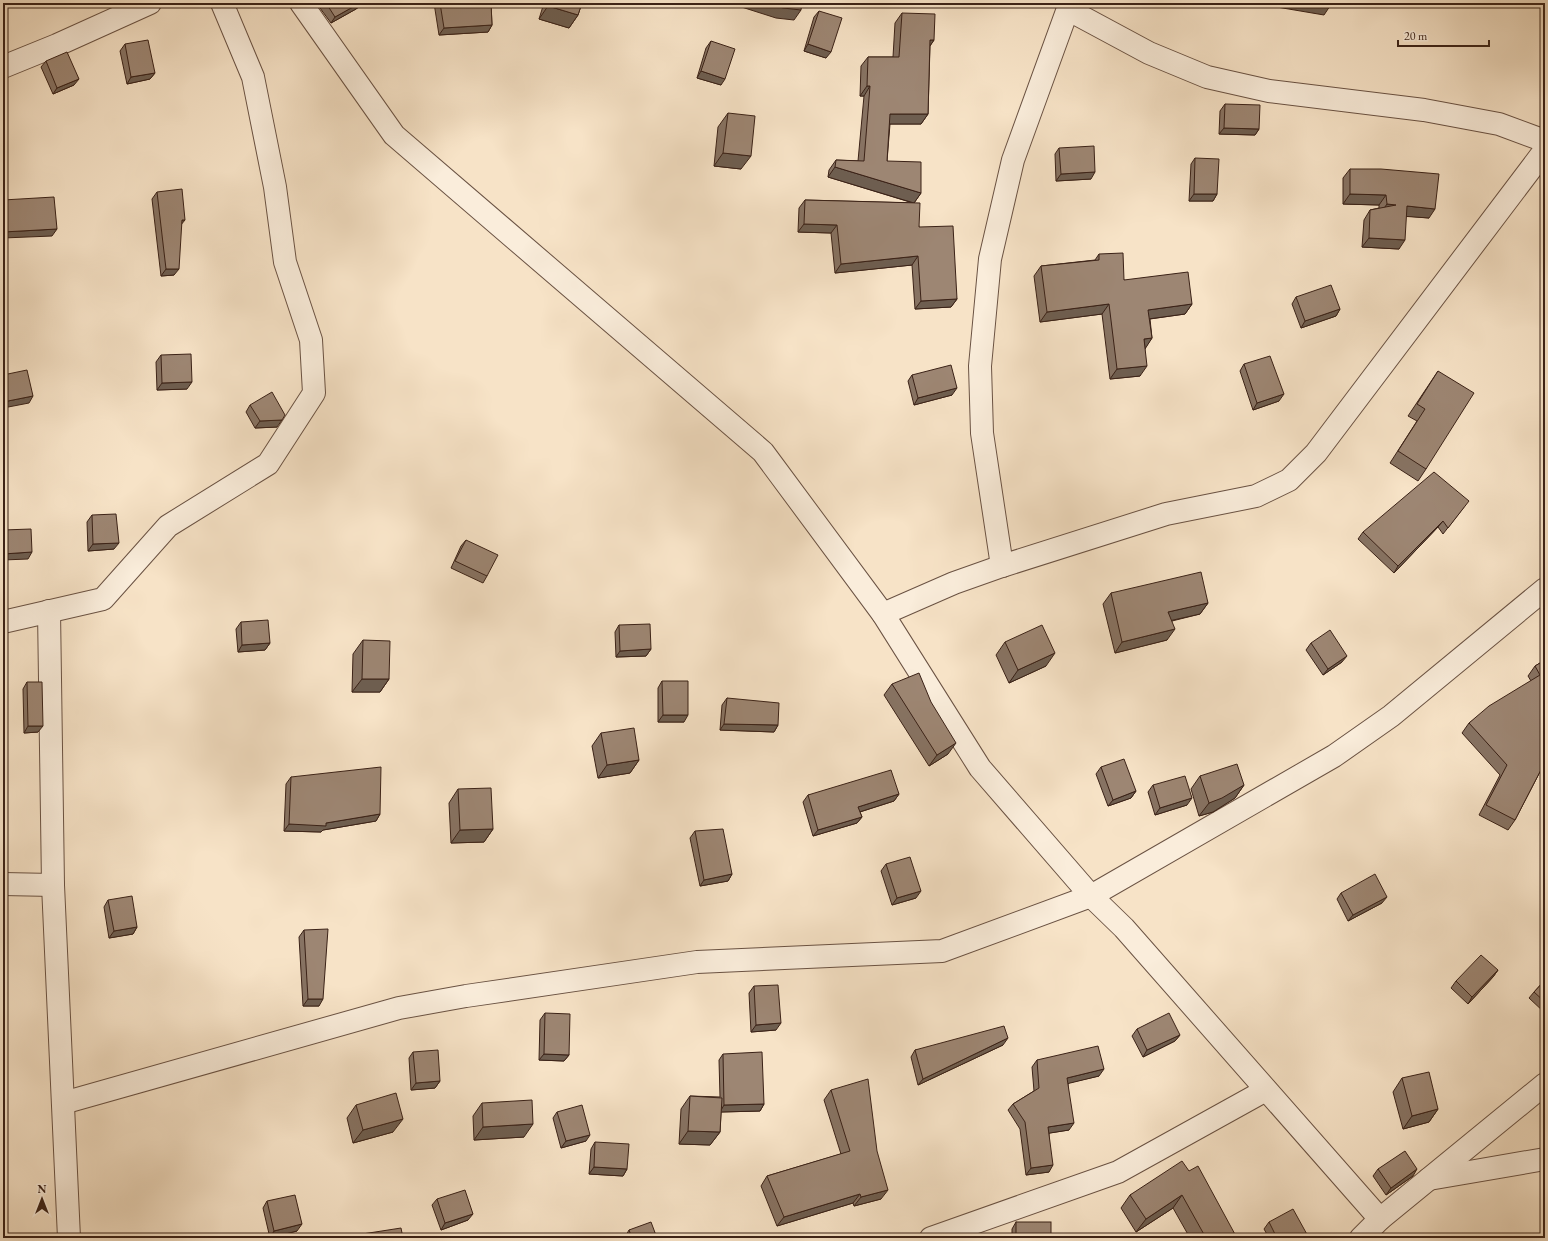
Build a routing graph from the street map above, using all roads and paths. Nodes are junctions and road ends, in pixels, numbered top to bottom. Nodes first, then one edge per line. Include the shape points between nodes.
1 (150, 3) edge
2 (222, 3) edge
3 (301, 3) edge
4 (1069, 6) edge
5 (3, 67) edge
6 (1545, 141) edge
7 (1545, 150) edge
8 (1002, 566) junction
9 (1545, 589) edge
10 (49, 611) junction
11 (883, 614) junction
12 (3, 622) edge
13 (3, 884) edge
14 (53, 885) junction
15 (1090, 896) junction
16 (1545, 1084) edge
17 (1266, 1090) junction
18 (63, 1103) junction
19 (1545, 1159) edge
20 (1428, 1180) junction
21 (1380, 1219) junction
22 (68, 1238) edge
23 (931, 1238) edge
24 (1361, 1238) edge

1 - 5 street
2 - 10 street via 253,77 275,187 285,262 311,340 314,394 268,464 168,526 103,599
3 - 11 street via 394,135 763,452
4 - 6 street via 1149,53 1207,77 1270,92 1424,110 1499,124
4 - 8 street via 1013,160 990,259 980,366 981,425
7 - 8 street via 1316,453 1289,480 1256,496 1166,514
8 - 11 street via 954,583
9 - 15 street via 1391,716 1334,756
10 - 12 street
10 - 14 street
11 - 15 street via 980,768
13 - 14 street
14 - 18 street
15 - 17 street via 1124,928
15 - 18 street via 942,951 697,962 399,1008
16 - 20 street
17 - 21 street
17 - 23 street via 1118,1172
18 - 22 street
19 - 20 street
20 - 21 street
21 - 24 street

